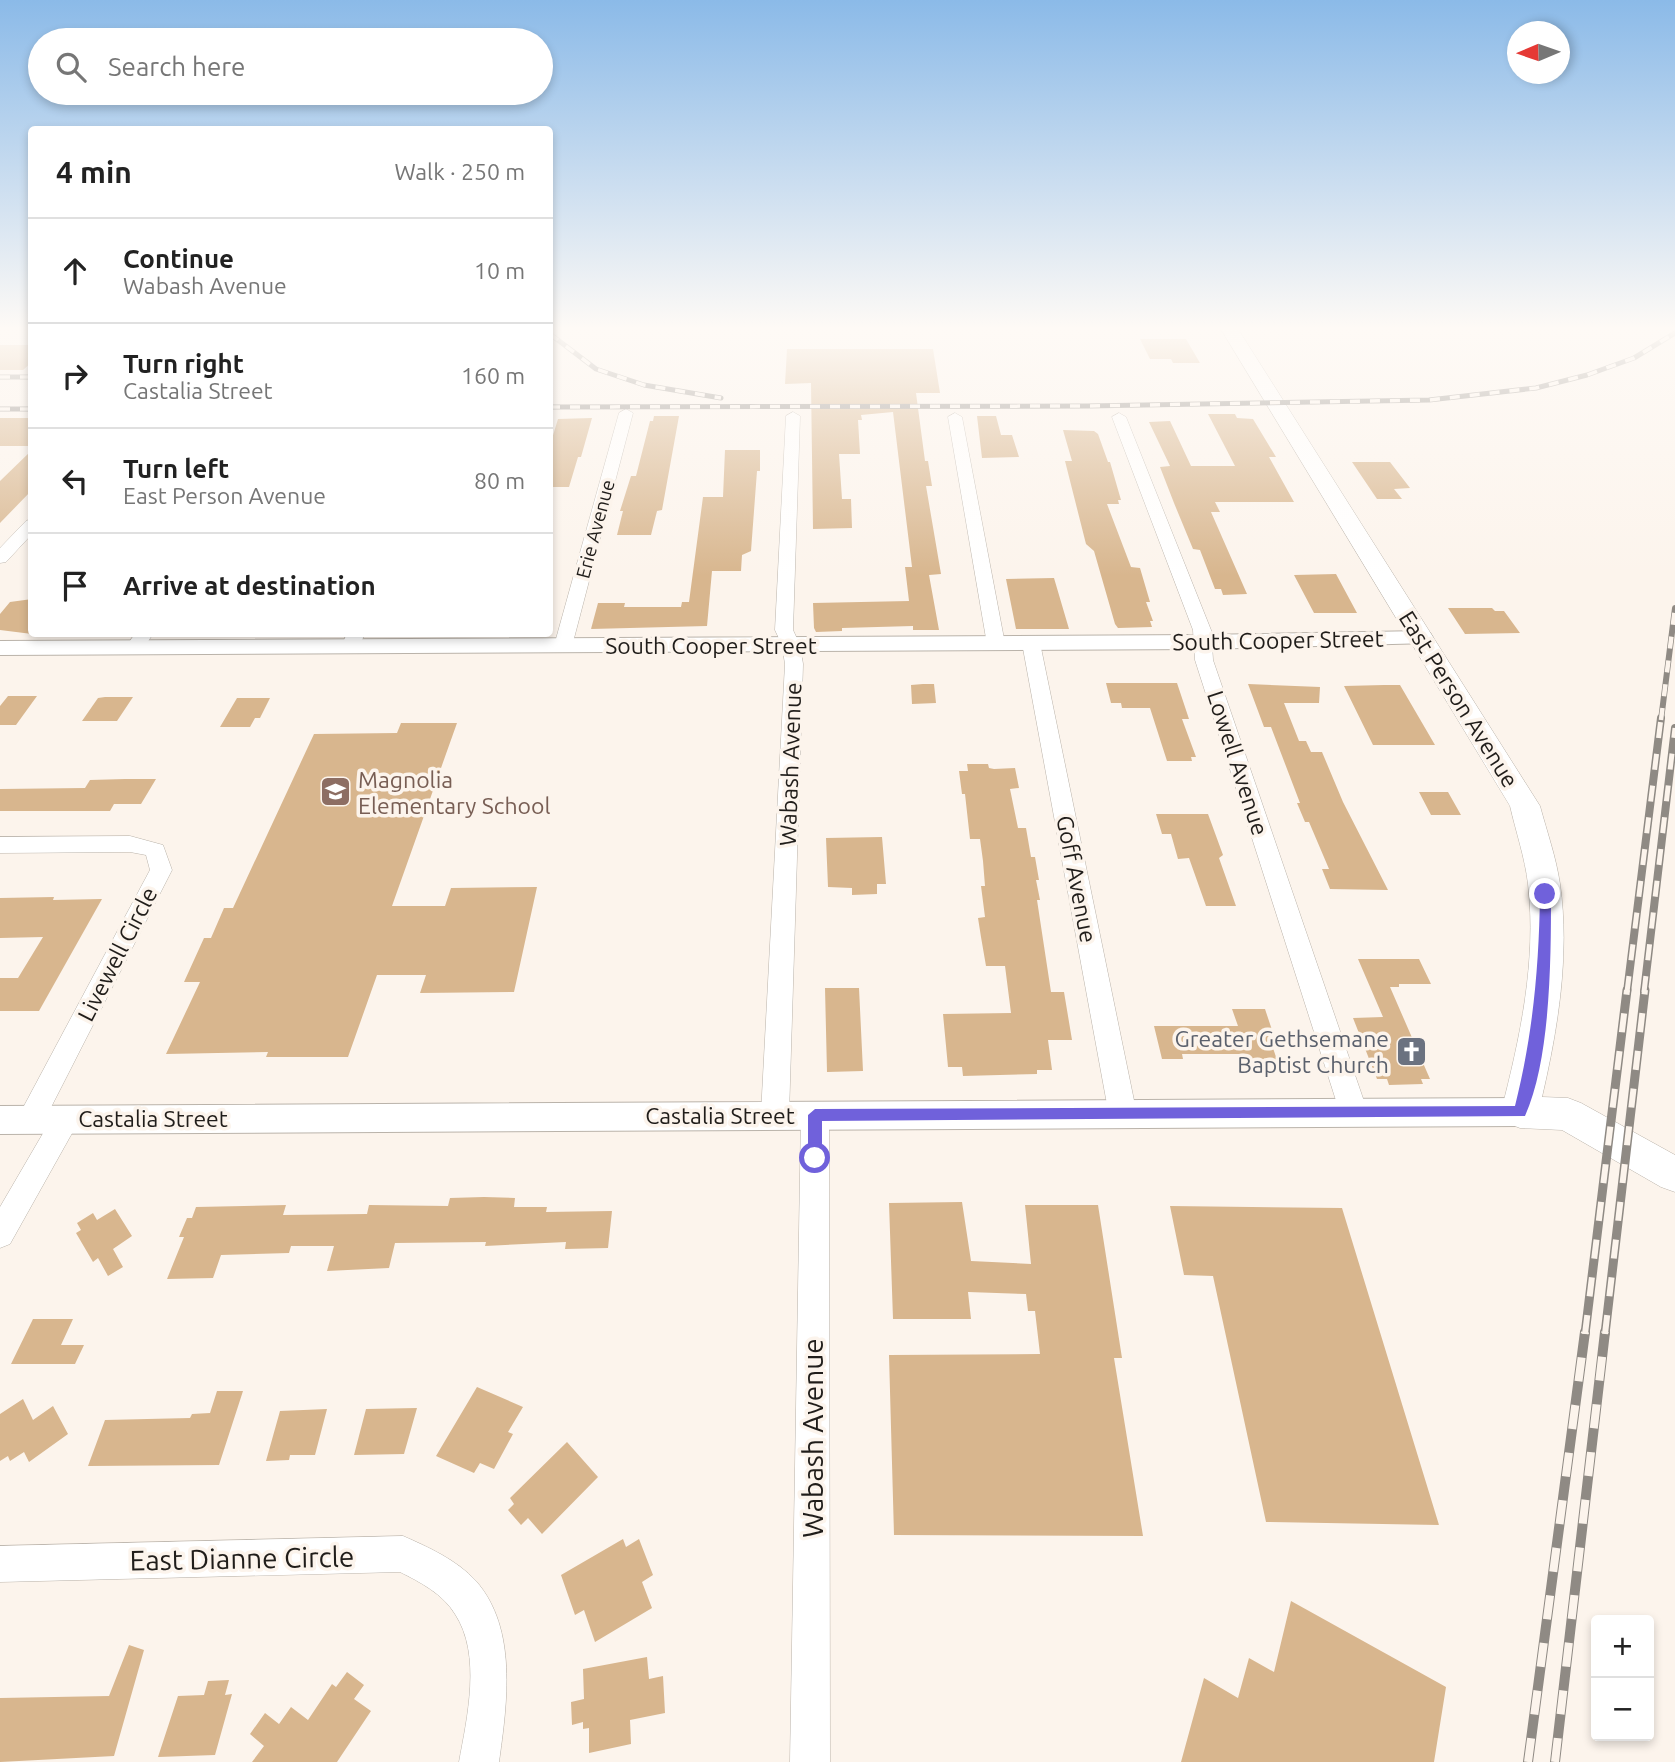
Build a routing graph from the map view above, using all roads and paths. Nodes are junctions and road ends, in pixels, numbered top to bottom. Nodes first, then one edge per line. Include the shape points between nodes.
1 (1280, 411) edge
2 (626, 413) dead end
3 (793, 416) dead end
4 (1119, 416) dead end
5 (955, 417) dead end
6 (28, 528) edge
7 (0, 558) edge
8 (1422, 638) junction
9 (139, 641) edge
10 (353, 641) edge
11 (1202, 642) junction
12 (1031, 643) junction
13 (996, 644) junction
14 (791, 645) junction
15 (564, 646) junction
16 (0, 648) edge
17 (0, 845) edge
18 (1520, 1112) junction
19 (1354, 1113) junction
20 (775, 1114) junction
21 (815, 1115) junction
22 (1123, 1115) junction
23 (16, 1119) edge
24 (66, 1119) junction
25 (1675, 1175) edge
26 (0, 1234) edge
27 (0, 1564) edge
28 (479, 1762) edge
29 (810, 1762) edge

1 - 8 main road, East Person Avenue
2 - 15 street, Erie Avenue
3 - 14 street, Wabash Avenue via 784,629
4 - 11 street, Lowell Avenue via 1202,630
5 - 13 street
6 - 7 street
8 - 11 street, South Cooper Street
8 - 18 main road, East Person Avenue via 1525,806 1545,894 1545,968 1533,1060
9 - 10 street, South Cooper Street
9 - 16 street, South Cooper Street
10 - 15 street, South Cooper Street
11 - 12 street, South Cooper Street
11 - 19 street, Lowell Avenue
12 - 13 street, South Cooper Street
12 - 22 street, Goff Avenue
13 - 14 street, South Cooper Street
14 - 15 street, South Cooper Street
14 - 20 street, Wabash Avenue via 794,664
17 - 23 street, Livewell Circle via 130,844 155,850 161,870
18 - 19 street, Castalia Street
18 - 25 main road, Castalia Street via 1569,1114
19 - 22 street, Castalia Street
20 - 21 street, Castalia Street
20 - 24 street, Castalia Street
21 - 22 street, Castalia Street
21 - 29 street, Wabash Avenue
23 - 24 street, Castalia Street
24 - 26 street
27 - 28 street, East Dianne Circle via 403,1554 441,1576 468,1601 484,1641 488,1707

